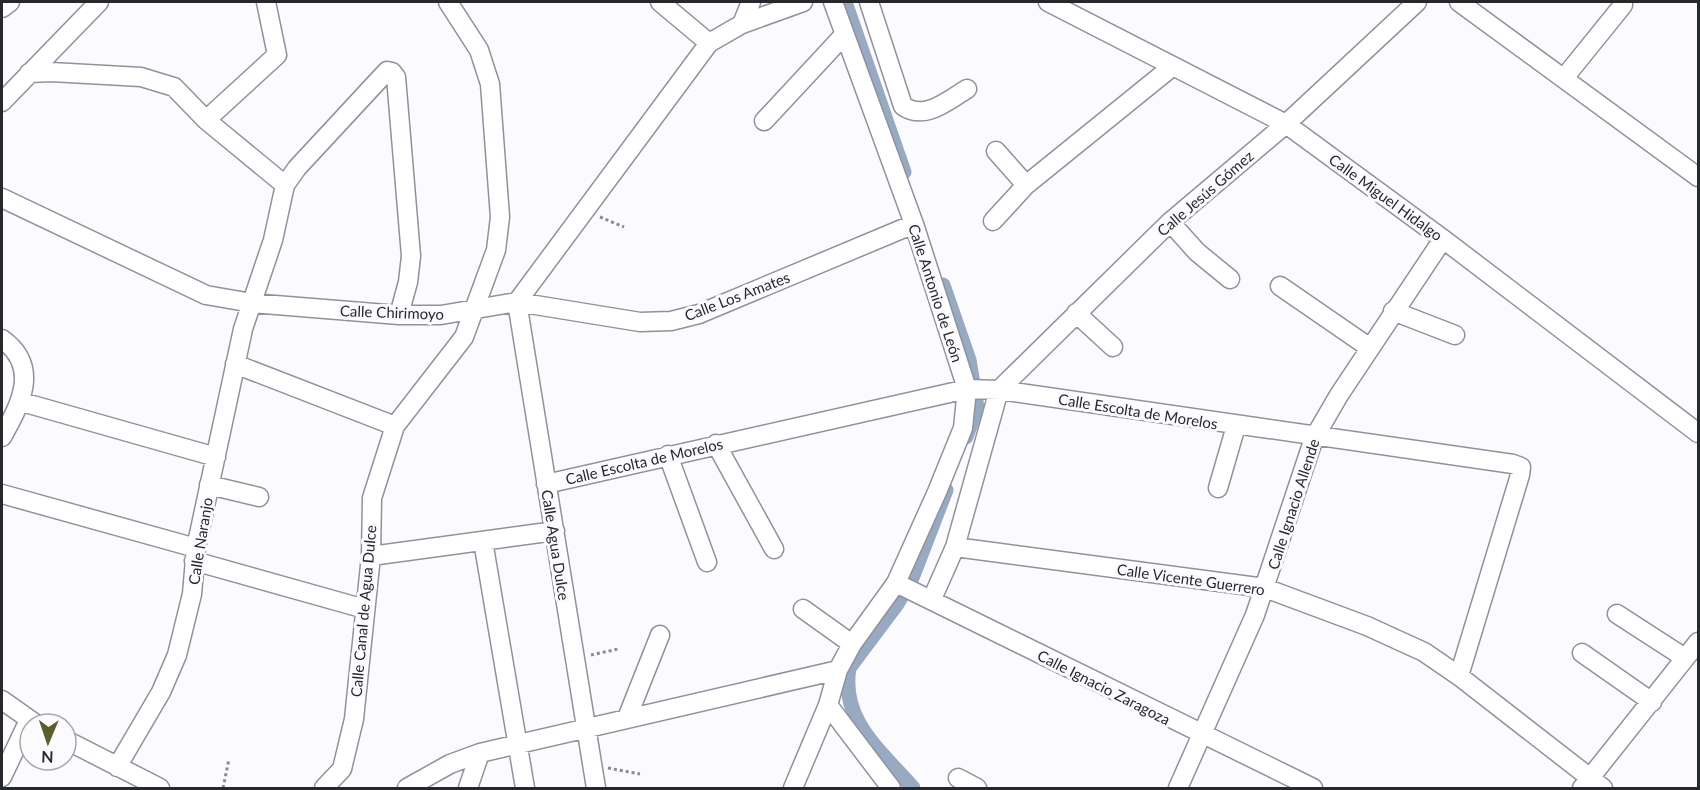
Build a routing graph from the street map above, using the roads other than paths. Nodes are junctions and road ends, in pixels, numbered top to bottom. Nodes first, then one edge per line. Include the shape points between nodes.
1 (10, 2) edge
2 (99, 2) edge
3 (266, 2) edge
4 (448, 2) edge
5 (660, 2) edge
6 (751, 2) edge
7 (803, 2) edge
8 (833, 2) edge
9 (868, 2) edge
10 (1050, 2) edge
11 (1417, 2) edge
12 (1459, 2) edge
13 (1623, 5) dead end
14 (2, 8) edge
15 (742, 24) junction
16 (844, 35) junction
17 (709, 43) junction
18 (1173, 66) junction
19 (29, 73) junction
20 (1564, 78) junction
21 (967, 89) dead end
22 (2, 102) edge
23 (206, 120) junction
24 (764, 121) dead end
25 (1286, 124) junction
26 (996, 151) dead end
27 (1698, 177) edge
28 (285, 185) junction
29 (1026, 185) junction
30 (2, 198) edge
31 (993, 221) dead end
32 (1170, 222) junction
33 (914, 224) junction
34 (1443, 239) junction
35 (1230, 279) dead end
36 (1280, 286) dead end
37 (517, 302) junction
38 (252, 303) junction
39 (1393, 311) junction
40 (474, 312) junction
41 (1076, 313) junction
42 (399, 315) junction
43 (1455, 335) dead end
44 (2, 339) edge
45 (1113, 347) dead end
46 (1370, 348) junction
47 (235, 364) junction
48 (983, 389) junction
49 (22, 402) junction
50 (395, 426) junction
51 (1236, 426) junction
52 (1698, 433) edge
53 (2, 437) edge
54 (1314, 438) junction
55 (716, 444) junction
56 (668, 455) junction
57 (216, 457) junction
58 (546, 484) junction
59 (209, 485) junction
60 (1218, 488) dead end
61 (2, 494) edge
62 (259, 497) dead end
63 (555, 531) junction
64 (483, 541) junction
65 (955, 548) junction
66 (774, 549) dead end
67 (195, 555) junction
68 (371, 556) junction
69 (707, 562) dead end
70 (901, 585) junction
71 (1265, 588) junction
72 (928, 598) junction
73 (365, 609) junction
74 (803, 609) dead end
75 (1617, 614) dead end
76 (660, 634) dead end
77 (1698, 642) edge
78 (852, 644) junction
79 (1582, 653) dead end
80 (1685, 658) junction
81 (838, 670) junction
82 (1459, 676) junction
83 (2, 700) edge
84 (1652, 702) junction
85 (828, 705) junction
86 (18, 712) edge
87 (627, 718) junction
88 (585, 727) junction
89 (1202, 736) junction
90 (518, 744) junction
91 (78, 746) edge
92 (18, 748) edge
93 (480, 753) junction
94 (117, 767) junction
95 (2, 777) edge
96 (958, 778) dead end
97 (2, 783) edge
98 (1591, 785) edge
99 (11, 789) edge
100 (160, 789) edge
101 (324, 789) edge
102 (407, 789) edge
103 (468, 789) edge
104 (525, 789) edge
105 (596, 789) edge
106 (793, 789) edge
107 (891, 789) edge
108 (977, 789) edge
109 (1178, 789) edge
110 (1313, 789) edge

1 - 14 street
2 - 19 street
3 - 23 street via 277,55
4 - 40 street, Calle Canal de Agua Dulce via 478,50 490,84 500,217 496,250
5 - 17 street
6 - 15 street
7 - 15 street
8 - 16 street, Calle Antonio de León
9 - 21 street via 903,106 911,111 929,111
10 - 18 street, Calle Miguel Hidalgo
11 - 25 street, Calle Jesús Gómez
12 - 20 street
13 - 20 street
15 - 17 street
16 - 24 street
16 - 33 street, Calle Antonio de León
17 - 37 street
18 - 25 street, Calle Miguel Hidalgo
18 - 29 street
19 - 22 street
19 - 23 street via 96,74 158,81 174,87
20 - 27 street
23 - 28 street
25 - 32 street, Calle Jesús Gómez
25 - 34 street, Calle Miguel Hidalgo
26 - 29 street
28 - 38 street, Calle Naranjo via 273,240
28 - 42 street via 383,74 393,72 411,256
29 - 31 street
30 - 38 street, Calle Chirimoyo via 206,295
32 - 35 street via 1197,252
32 - 41 street, Calle Jesús Gómez
33 - 37 street, Calle Los Amates via 699,314 671,321 640,322
33 - 48 street, Calle Antonio de León
34 - 39 street, Calle Ignacio Allende
34 - 52 street, Calle Miguel Hidalgo
36 - 46 street
37 - 40 street, Calle Chirimoyo
37 - 58 street, Calle Agua Dulce
38 - 42 street, Calle Chirimoyo
38 - 47 street, Calle Naranjo
39 - 43 street
39 - 46 street, Calle Ignacio Allende
40 - 42 street, Calle Chirimoyo
40 - 50 street, Calle Canal de Agua Dulce via 464,337
41 - 45 street
41 - 48 street, Calle Jesús Gómez
44 - 49 street via 10,346 25,376
46 - 54 street, Calle Ignacio Allende
47 - 50 street
47 - 57 street, Calle Naranjo
48 - 51 street, Calle Escolta de Morelos
48 - 55 street, Calle Escolta de Morelos
48 - 65 street via 981,464
48 - 70 street, Calle Antonio de León via 963,428
49 - 53 street
49 - 57 street
50 - 68 street, Calle Canal de Agua Dulce via 372,498
51 - 54 street, Calle Escolta de Morelos
51 - 60 street
54 - 71 street, Calle Ignacio Allende
54 - 82 street, Calle Escolta de Morelos via 1521,467
55 - 56 street, Calle Escolta de Morelos
55 - 66 street
56 - 58 street, Calle Escolta de Morelos
56 - 69 street
57 - 59 street, Calle Naranjo
58 - 63 street, Calle Agua Dulce
59 - 62 street
59 - 67 street, Calle Naranjo
61 - 67 street
63 - 64 street
63 - 88 street, Calle Agua Dulce
64 - 68 street
64 - 90 street
65 - 71 street, Calle Vicente Guerrero
65 - 72 street
67 - 73 street
67 - 94 street, Calle Naranjo via 192,594 177,655 161,692
68 - 73 street, Calle Canal de Agua Dulce
70 - 72 street, Calle Ignacio Zaragoza
70 - 78 street, Calle Antonio de León
71 - 82 street, Calle Vicente Guerrero via 1367,626 1424,652
71 - 89 street, Calle Ignacio Allende
72 - 89 street, Calle Ignacio Zaragoza
73 - 101 street, Calle Canal de Agua Dulce via 354,719 342,769
74 - 78 street
75 - 80 street
76 - 87 street
77 - 80 street
78 - 81 street, Calle Antonio de León
79 - 84 street
80 - 84 street
81 - 85 street, Calle Antonio de León
81 - 87 street
82 - 98 street, Calle Vicente Guerrero
83 - 86 street
84 - 98 street
85 - 106 street, Calle Antonio de León
85 - 107 street
87 - 88 street
88 - 90 street
88 - 105 street, Calle Agua Dulce
89 - 109 street, Calle Ignacio Allende
89 - 110 street, Calle Ignacio Zaragoza
90 - 93 street
90 - 104 street
91 - 94 street
92 - 95 street
93 - 102 street via 450,764
93 - 103 street
94 - 100 street
96 - 108 street
97 - 99 street

